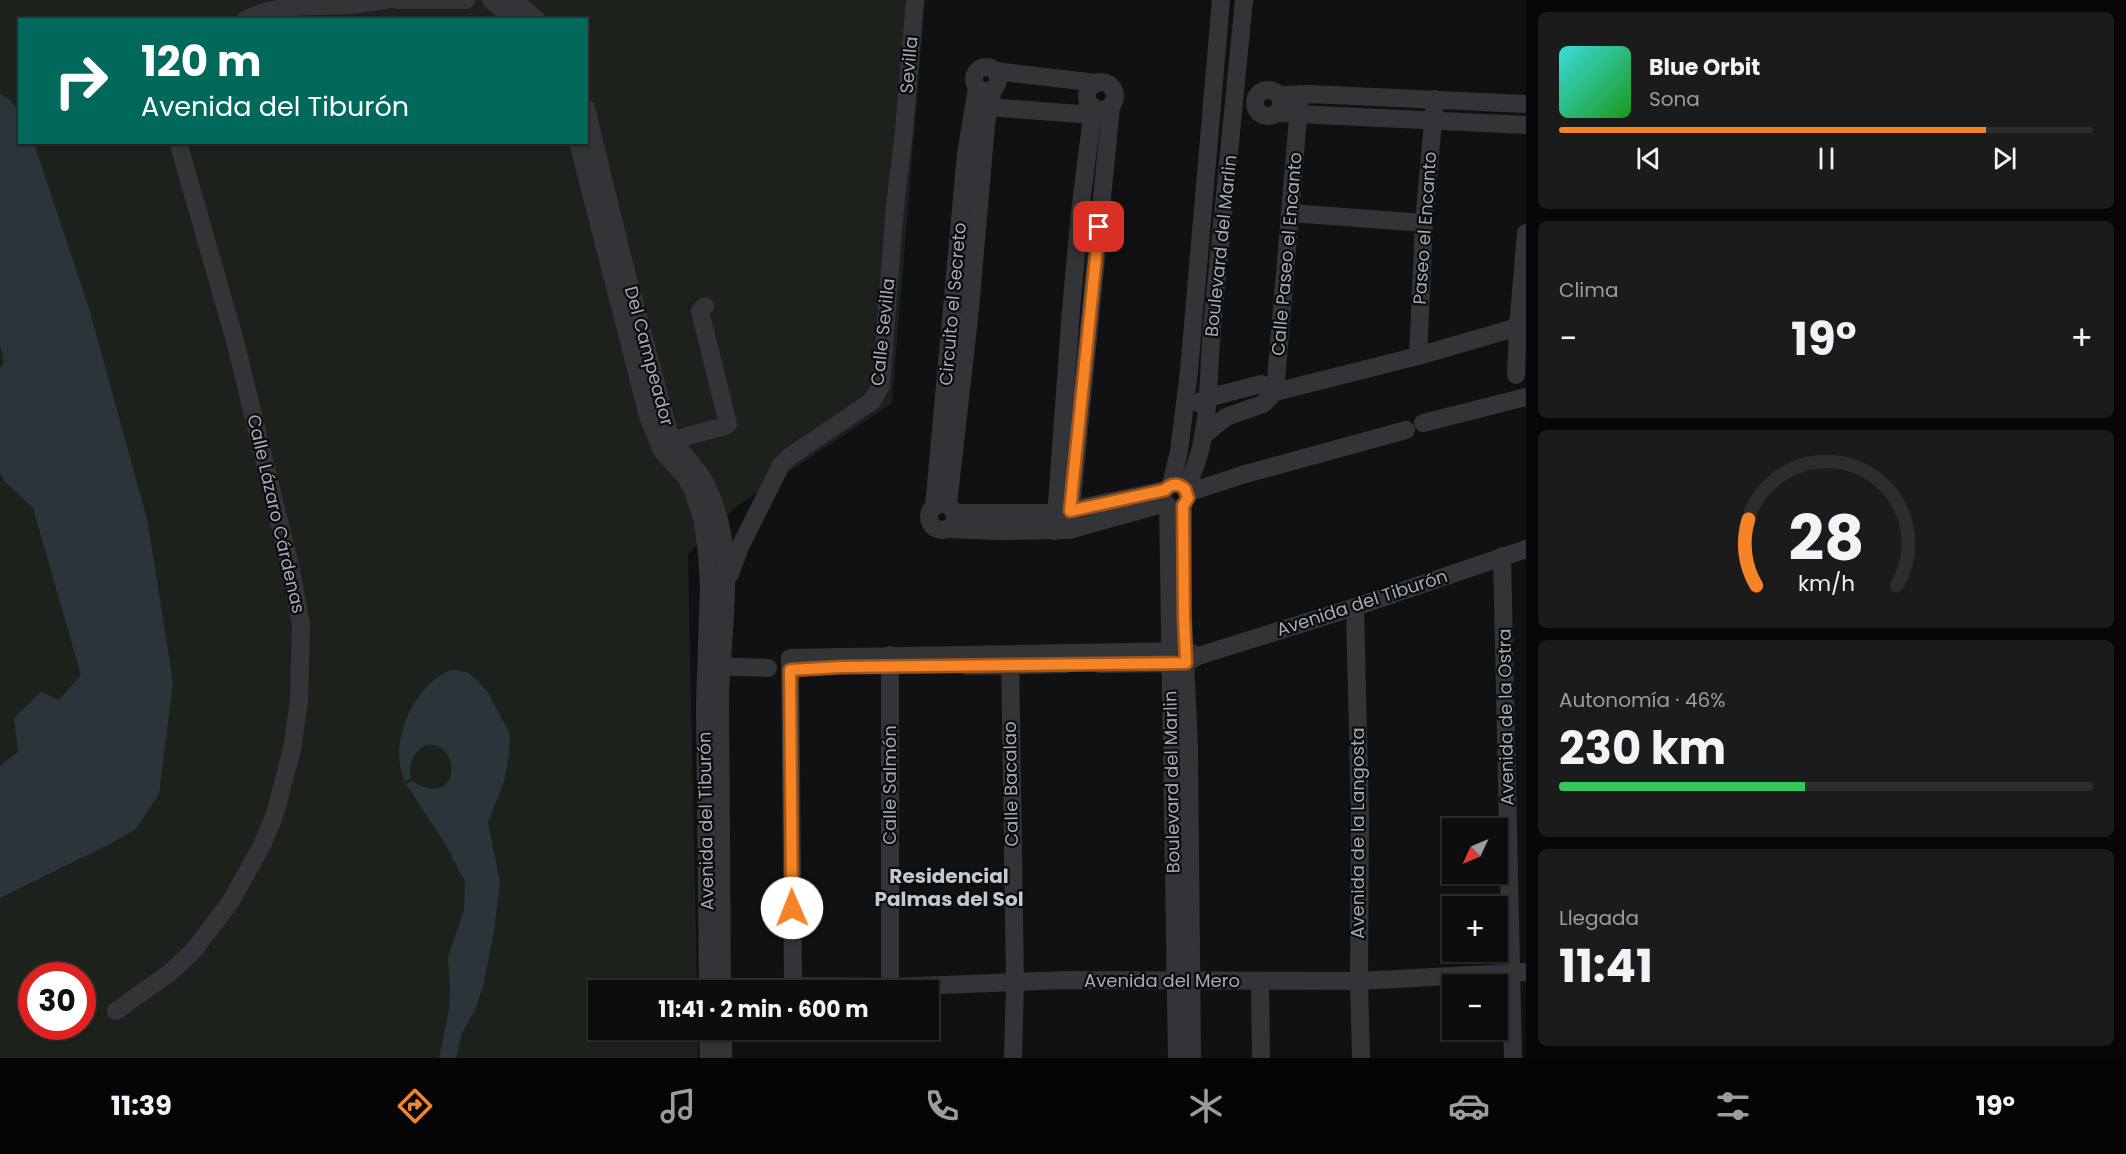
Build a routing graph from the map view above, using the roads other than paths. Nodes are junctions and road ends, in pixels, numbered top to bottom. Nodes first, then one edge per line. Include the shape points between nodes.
1 (386, 0) edge
2 (396, 0) edge
3 (466, 0) edge
4 (491, 0) edge
5 (514, 0) edge
6 (915, 0) edge
7 (1221, 0) edge
8 (1244, 0) edge
9 (250, 18) edge
10 (512, 18) edge
11 (535, 18) edge
12 (1300, 94) junction
13 (983, 97) junction
14 (1435, 99) junction
15 (1212, 101) junction
16 (1526, 104) edge
17 (1235, 105) junction
18 (1099, 108) junction
19 (1298, 115) junction
20 (1432, 121) junction
21 (1526, 125) edge
22 (904, 131) joint
23 (179, 144) edge
24 (587, 144) edge
25 (1291, 213) junction
26 (1424, 223) junction
27 (1526, 233) edge
28 (705, 306) dead end
29 (1071, 310) junction
30 (1090, 312) junction
31 (632, 325) junction
32 (1518, 327) junction
33 (1418, 356) junction
34 (1516, 375) dead end
35 (1275, 392) junction
36 (1208, 398) junction
37 (1520, 399) edge
38 (1183, 416) junction
39 (1204, 435) junction
40 (674, 442) junction
41 (1175, 496) junction
42 (1062, 521) junction
43 (732, 546) junction
44 (1526, 549) edge
45 (707, 553) junction
46 (1502, 556) junction
47 (718, 585) junction
48 (1355, 607) junction
49 (1182, 657) junction
50 (1010, 659) junction
51 (890, 661) junction
52 (713, 666) junction
53 (768, 668) dead end
54 (714, 890) junction
55 (1518, 972) edge
56 (709, 980) edge
57 (721, 980) edge
58 (793, 980) edge
59 (890, 980) edge
60 (1182, 981) junction
61 (1359, 981) junction
62 (1260, 982) junction
63 (1015, 983) junction
64 (939, 985) edge
65 (116, 1011) dead end
66 (708, 1040) edge
67 (723, 1040) edge
68 (709, 1058) edge
69 (723, 1058) edge
70 (1013, 1058) edge
71 (1177, 1058) edge
72 (1192, 1058) edge
73 (1262, 1058) edge
74 (1361, 1058) edge
75 (1513, 1058) edge

1 - 9 street via 291,7
2 - 3 street
4 - 10 street
5 - 11 street
6 - 22 street, Sevilla
7 - 15 street, Boulevard del Marlin
8 - 17 street, Boulevard del Marlin
12 - 14 street
12 - 19 street, Calle Paseo el Encanto
12 - 19 street via 1278,95 1264,90 1255,102 1262,114
13 - 18 street via 1080,114
13 - 18 street, Circuito el Secreto via 999,81 995,71 1097,82 1087,97
13 - 42 street, Circuito el Secreto via 946,514
14 - 16 street
14 - 20 street, Paseo el Encanto
15 - 17 street
15 - 38 street, Boulevard del Marlin
17 - 36 street, Boulevard del Marlin
18 - 29 street via 1080,212
18 - 30 street
19 - 20 street
19 - 25 street, Calle Paseo el Encanto
20 - 21 street
20 - 26 street, Paseo el Encanto
22 - 43 street, Calle Sevilla via 878,394 781,465
23 - 65 street, Calle Lázaro Cárdenas via 235,341 291,570 301,625 299,702 292,749 275,814 231,901 194,950 171,972
24 - 31 street, Del Campeador
25 - 26 street, Paseo el Encanto
25 - 35 street, Calle Paseo el Encanto
26 - 33 street, Paseo el Encanto
27 - 32 street
28 - 40 street via 700,311 728,424
29 - 30 street
29 - 42 street
30 - 42 street
31 - 40 street, Del Campeador
31 - 45 street, Del Campeador via 656,438 662,451 685,476 699,504
32 - 33 street
32 - 34 street
33 - 35 street
35 - 36 street via 1261,384
35 - 39 street via 1263,404 1226,417
36 - 38 street
36 - 39 street, Boulevard del Marlin
37 - 41 street, Circuito el Secreto
38 - 41 street, Boulevard del Marlin
39 - 41 street, Boulevard del Marlin via 1196,471
40 - 43 street, Del Campeador via 706,485
41 - 42 street, Circuito el Secreto
41 - 49 street, Boulevard del Marlin via 1175,573
43 - 45 street
43 - 47 street, Del Campeador
44 - 46 street, Avenida del Tiburón
45 - 47 street, Del Campeador
46 - 48 street, Avenida del Tiburón
46 - 55 street, Avenida de la Ostra
47 - 52 street, Del Campeador
48 - 49 street, Avenida del Tiburón
48 - 61 street, Avenida de la Langosta
49 - 50 street, Avenida del Tiburón
49 - 60 street, Boulevard del Marlin
50 - 51 street, Avenida del Tiburón
50 - 63 street, Calle Bacalao
51 - 58 street, Avenida del Tiburón via 790,664
51 - 59 street, Calle Salmón
52 - 53 street
52 - 54 street, Avenida del Tiburón
54 - 56 street, Avenida del Tiburón
54 - 57 street, Avenida del Tiburón
55 - 61 street, Avenida del Mero
55 - 75 street, Avenida de la Ostra
60 - 62 street, Avenida del Mero
60 - 63 street, Avenida del Mero
60 - 71 street, Boulevard del Marlin
60 - 72 street, Boulevard del Marlin
61 - 62 street, Avenida del Mero
61 - 74 street, Avenida de la Langosta
62 - 73 street
63 - 64 street, Avenida del Mero
63 - 70 street, Calle Bacalao
66 - 68 street
67 - 69 street

